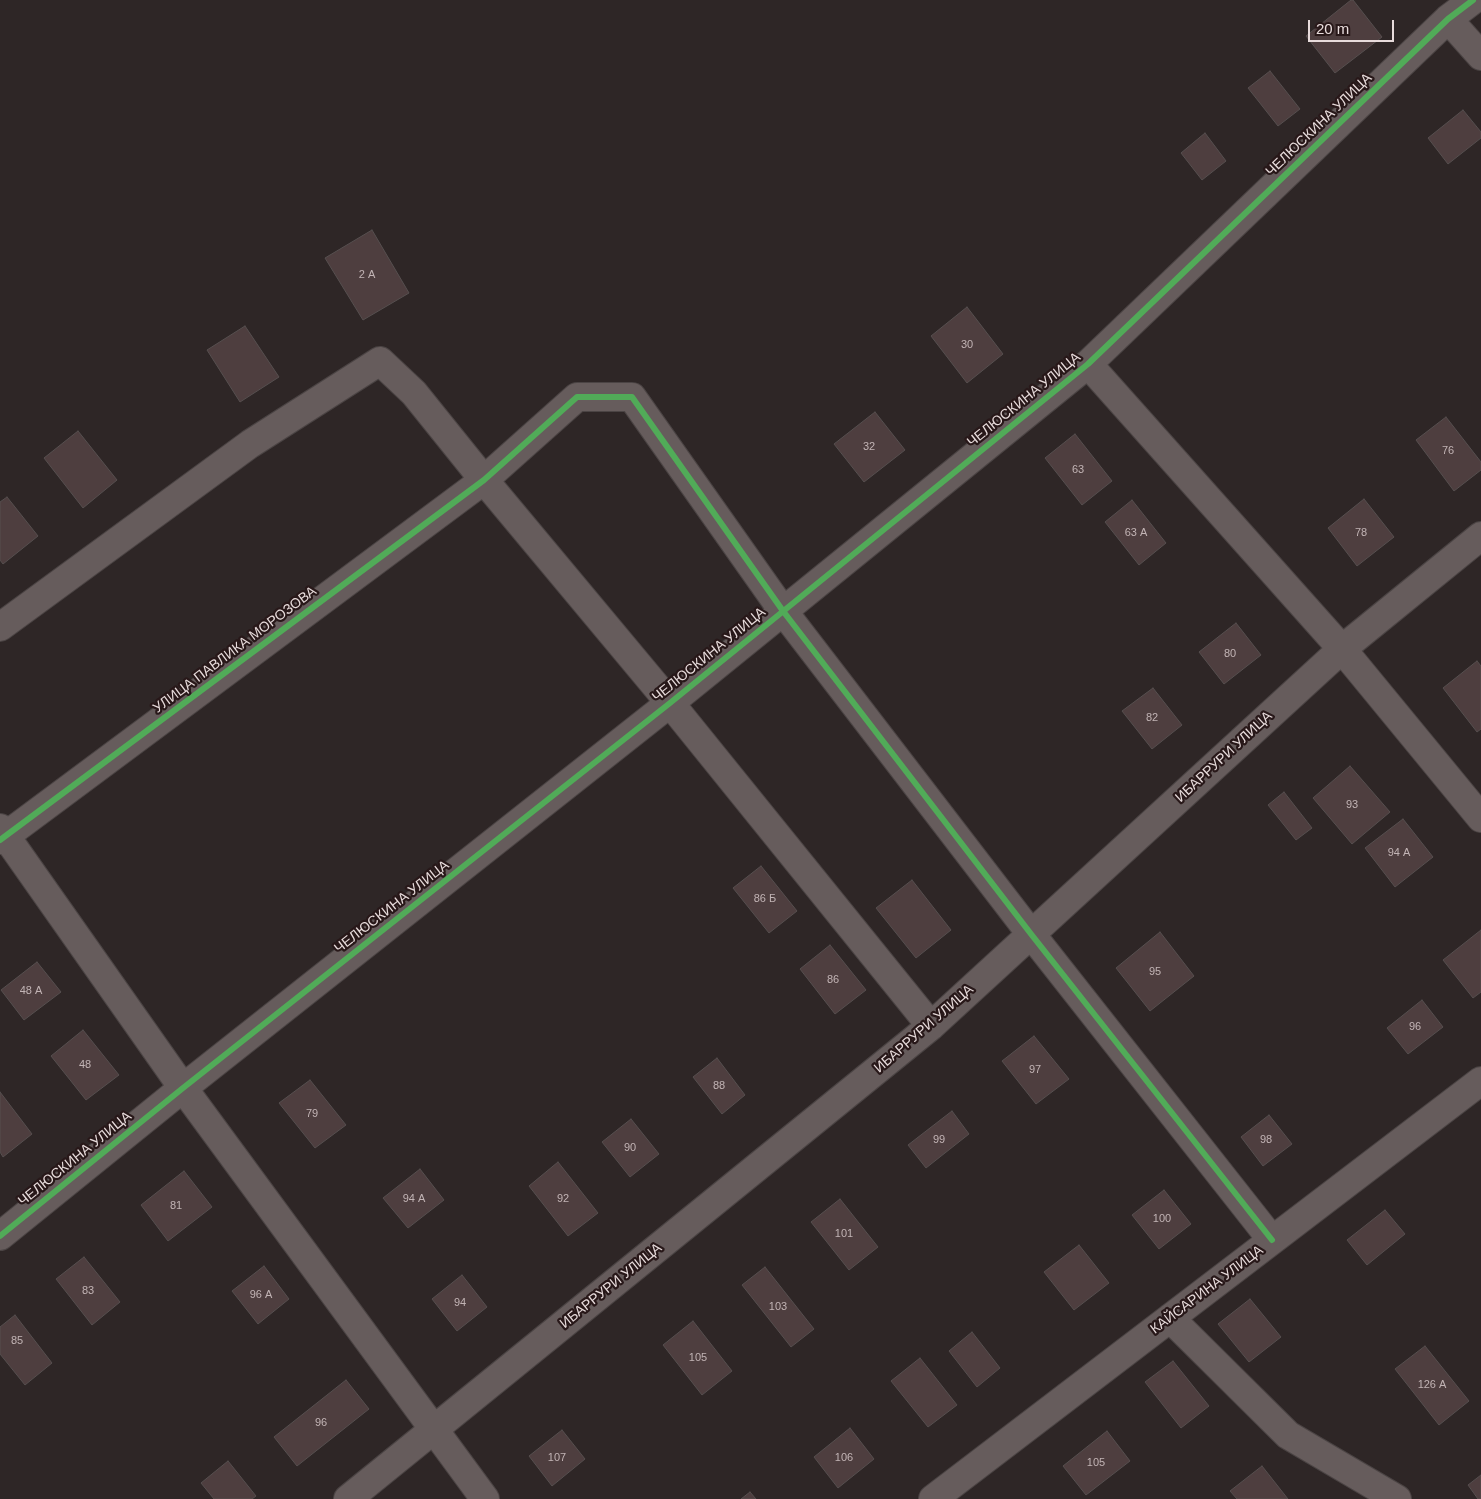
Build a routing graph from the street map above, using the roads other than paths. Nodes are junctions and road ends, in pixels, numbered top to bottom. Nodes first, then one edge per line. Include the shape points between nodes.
1 (1473, 0) edge
2 (1448, 18) junction
3 (1481, 56) edge
4 (1088, 364) junction
5 (484, 480) junction
6 (1481, 536) edge
7 (783, 611) junction
8 (0, 627) edge
9 (1342, 649) junction
10 (670, 703) junction
11 (1481, 818) edge
12 (2, 835) edge
13 (1031, 934) junction
14 (931, 1026) junction
15 (1481, 1081) edge
16 (183, 1088) junction
17 (0, 1236) edge
18 (1272, 1240) junction
19 (1170, 1318) junction
20 (433, 1430) junction
21 (348, 1499) edge
22 (484, 1499) edge
23 (933, 1499) edge
24 (1397, 1499) edge

1 - 2 street, ЧЕЛЮСКИНА УЛИЦА
2 - 3 street
2 - 4 street, ЧЕЛЮСКИНА УЛИЦА
4 - 7 street, ЧЕЛЮСКИНА УЛИЦА
4 - 9 street
5 - 7 street, УЛИЦА ПАВЛИКА МОРОЗОВА via 577,397 632,397
5 - 8 street via 414,393 380,361 250,444
5 - 10 street
5 - 12 street, УЛИЦА ПАВЛИКА МОРОЗОВА
6 - 9 street, ИБАРРУРИ УЛИЦА
7 - 10 street, ЧЕЛЮСКИНА УЛИЦА
7 - 13 street
9 - 11 street
9 - 13 street, ИБАРРУРИ УЛИЦА
10 - 14 street
10 - 16 street, ЧЕЛЮСКИНА УЛИЦА
12 - 16 street
13 - 14 street, ИБАРРУРИ УЛИЦА
13 - 18 street
14 - 20 street, ИБАРРУРИ УЛИЦА
15 - 18 street, КАЙСАРИНА УЛИЦА
16 - 17 street, ЧЕЛЮСКИНА УЛИЦА
16 - 20 street
18 - 19 street, КАЙСАРИНА УЛИЦА
19 - 23 street, КАЙСАРИНА УЛИЦА
19 - 24 street via 1288,1435
20 - 21 street, ИБАРРУРИ УЛИЦА
20 - 22 street

